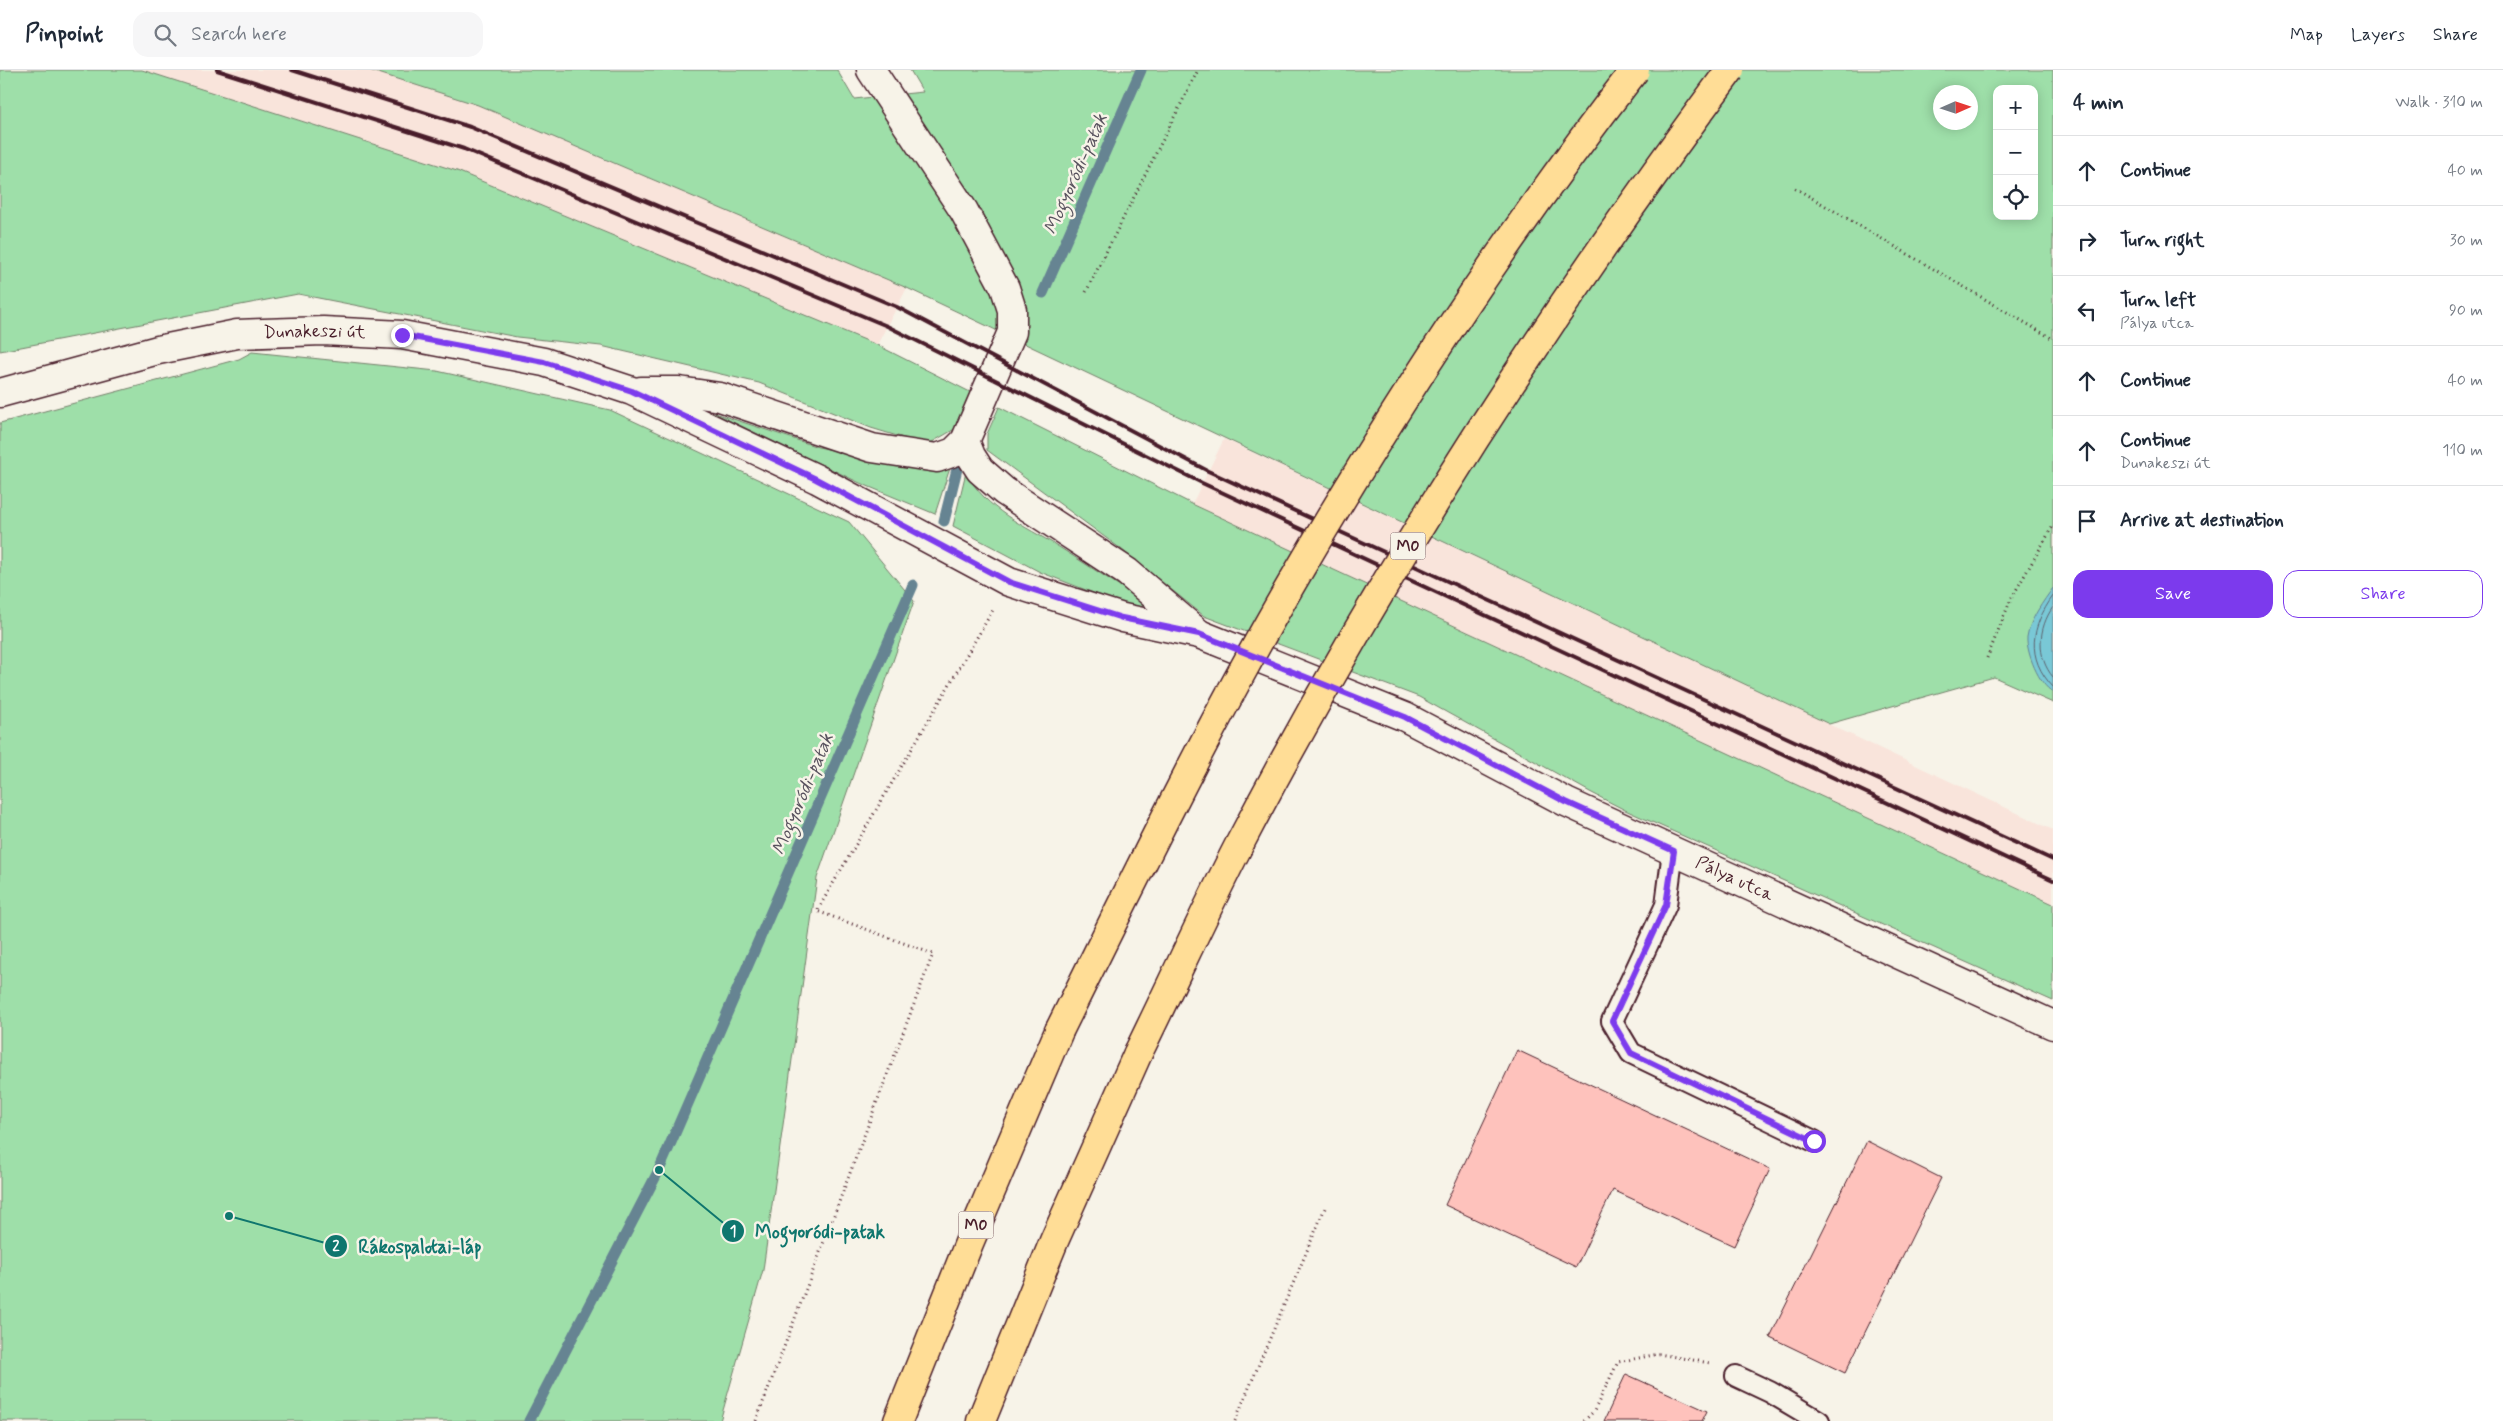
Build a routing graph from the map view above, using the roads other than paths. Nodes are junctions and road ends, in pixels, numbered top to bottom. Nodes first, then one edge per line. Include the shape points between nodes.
1 (871, 70) edge
2 (1635, 70) edge
3 (1730, 70) edge
4 (632, 391) junction
5 (0, 393) edge
6 (965, 441) junction
7 (1199, 634) junction
8 (1674, 851) junction
9 (2053, 1025) edge
10 (1814, 1141) dead end
11 (1736, 1376) road end
12 (898, 1421) edge
13 (980, 1421) edge
14 (1819, 1421) edge

1 - 6 street via 964,211 1005,288 1012,310 1012,332
2 - 12 highway, M0, bridge via 1572,151 1492,266 1386,427 1292,582 1176,795 1058,1031
3 - 13 highway, M0, bridge via 1650,177 1535,343 1362,623 1243,838 1138,1053 1057,1232
4 - 5 street, Dunakeszi út via 544,362 435,340 323,330 237,334 158,350
4 - 6 street via 679,391 720,397 872,448 937,458 954,452
4 - 7 street, Dunakeszi út via 816,479 1009,582 1122,618
6 - 7 street via 980,470 1004,490 1127,572
7 - 8 street, Pálya utca via 1405,717 1566,802
8 - 9 street, Pálya utca
8 - 10 lane via 1666,905 1612,1021 1631,1053
11 - 14 lane

